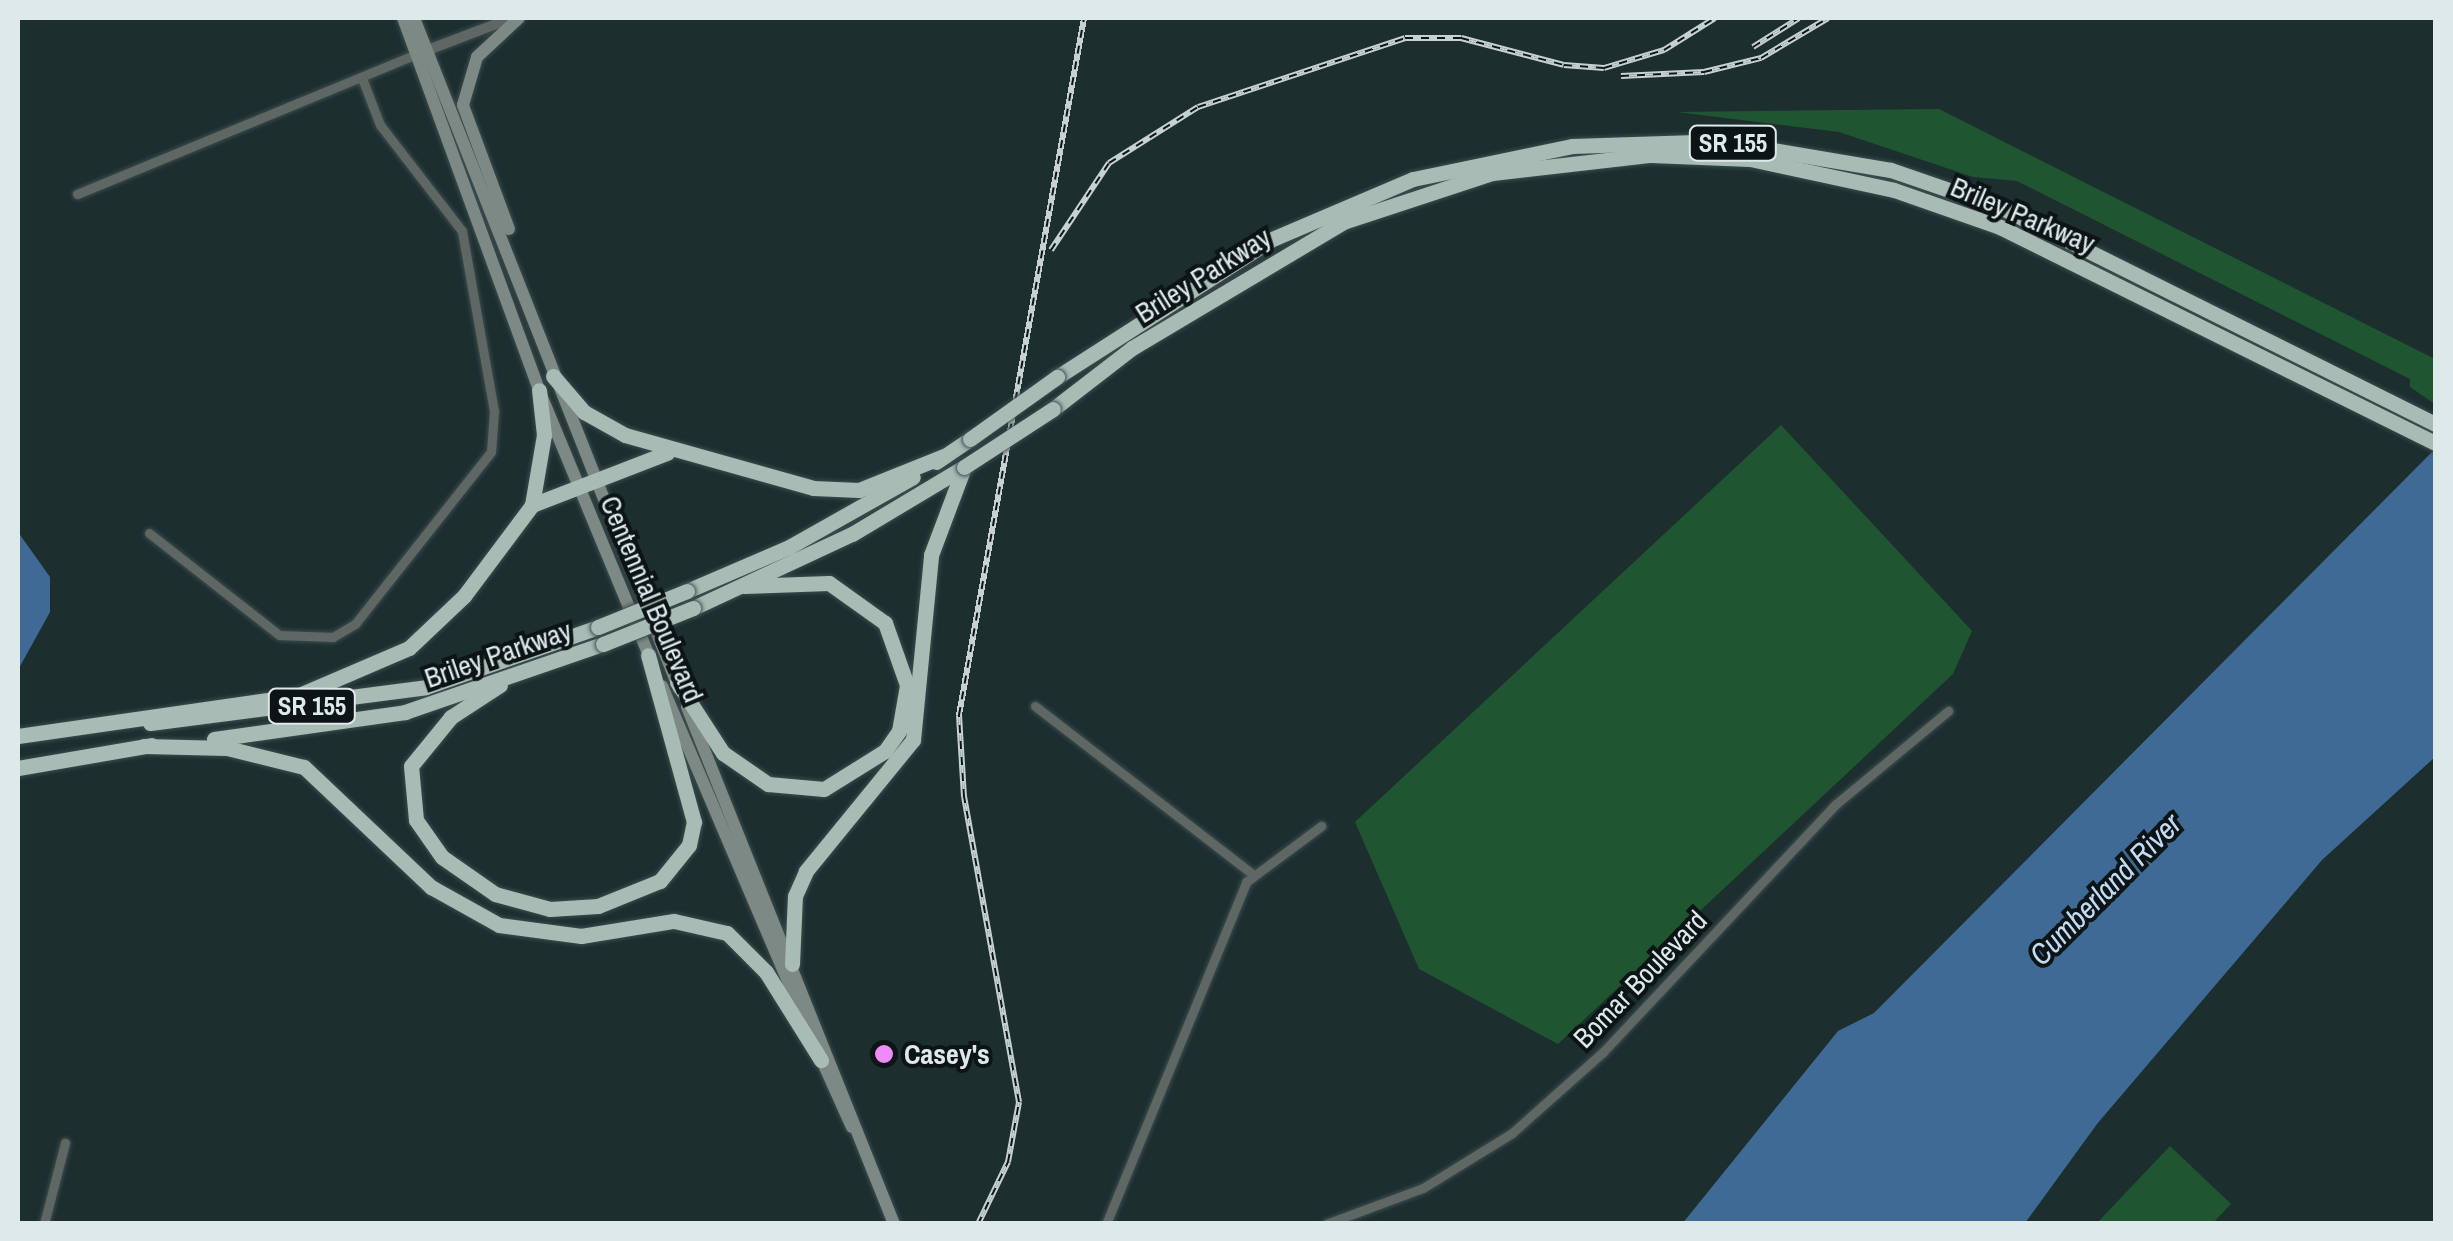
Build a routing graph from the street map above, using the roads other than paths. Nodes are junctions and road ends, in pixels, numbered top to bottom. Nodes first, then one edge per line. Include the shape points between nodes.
1 (403, 18) edge
2 (414, 18) edge
3 (516, 18) edge
4 (430, 49) junction
5 (415, 55) junction
6 (362, 78) junction
7 (77, 194) dead end
8 (517, 266) junction
9 (553, 376) junction
10 (539, 390) junction
11 (2436, 424) edge
12 (2436, 443) edge
13 (676, 454) junction
14 (944, 456) junction
15 (964, 467) junction
16 (594, 479) junction
17 (578, 486) junction
18 (532, 506) junction
19 (149, 533) dead end
20 (744, 586) junction
21 (648, 655) junction
22 (676, 682) junction
23 (500, 685) junction
24 (1035, 706) dead end
25 (1948, 711) dead end
26 (18, 736) edge
27 (18, 744) edge
28 (144, 746) junction
29 (18, 768) edge
30 (1321, 826) dead end
31 (1252, 874) junction
32 (792, 964) junction
33 (822, 1060) junction
34 (66, 1143) dead end
35 (867, 1151) junction
36 (44, 1224) edge
37 (894, 1224) edge
38 (1106, 1224) edge
39 (1326, 1224) edge

1 - 5 main road, Centennial Boulevard
2 - 4 main road, Centennial Boulevard
3 - 4 street
3 - 8 main road via 477,56 463,104 506,215
4 - 5 street
4 - 8 main road, Centennial Boulevard
5 - 6 street
5 - 10 main road, Centennial Boulevard
6 - 7 street
6 - 19 street via 380,125 462,230 494,412 492,452 354,624 333,637 279,634
8 - 9 main road, Centennial Boulevard
9 - 13 highway via 605,426
9 - 16 main road, Centennial Boulevard
10 - 17 main road, Centennial Boulevard
10 - 18 highway via 544,435
11 - 14 highway, Briley Parkway / SR 155, bridge via 2004,209 1891,170 1719,141 1572,146 1413,179 1270,240
12 - 15 highway, Briley Parkway / SR 155, bridge via 2000,227 1894,190 1750,160 1651,155 1492,173 1342,222 1132,348
13 - 14 highway via 836,491 885,482
13 - 16 highway via 656,453
14 - 27 highway, Briley Parkway / SR 155, bridge via 851,516 687,591 480,671 387,694
15 - 20 highway, Briley Parkway / SR 155
15 - 32 highway via 931,555 913,740 806,871 795,896
16 - 17 highway
16 - 22 main road, Centennial Boulevard
17 - 18 highway
17 - 21 main road, Centennial Boulevard
18 - 26 highway via 464,596 409,648 373,667 297,696
20 - 22 highway via 828,583 885,623 907,685 899,731 886,751 824,790 768,784 723,753
20 - 23 highway, Briley Parkway / SR 155, bridge
21 - 23 highway via 694,822 689,845 660,881 598,906 550,909 494,894 442,857 416,820 411,766 452,716
21 - 33 main road, Centennial Boulevard
22 - 32 main road, Centennial Boulevard
23 - 28 highway, Briley Parkway / SR 155 via 320,729
24 - 31 street
25 - 39 street, Bomar Boulevard via 1836,804 1603,1052 1512,1133 1424,1188
28 - 29 highway, Briley Parkway / SR 155
28 - 33 highway via 227,748 304,767 431,887 498,924 580,936 674,920 728,934 766,972
30 - 31 street
31 - 38 street
32 - 35 main road, Centennial Boulevard
33 - 35 main road, Centennial Boulevard
34 - 36 street
35 - 37 main road, Centennial Boulevard

